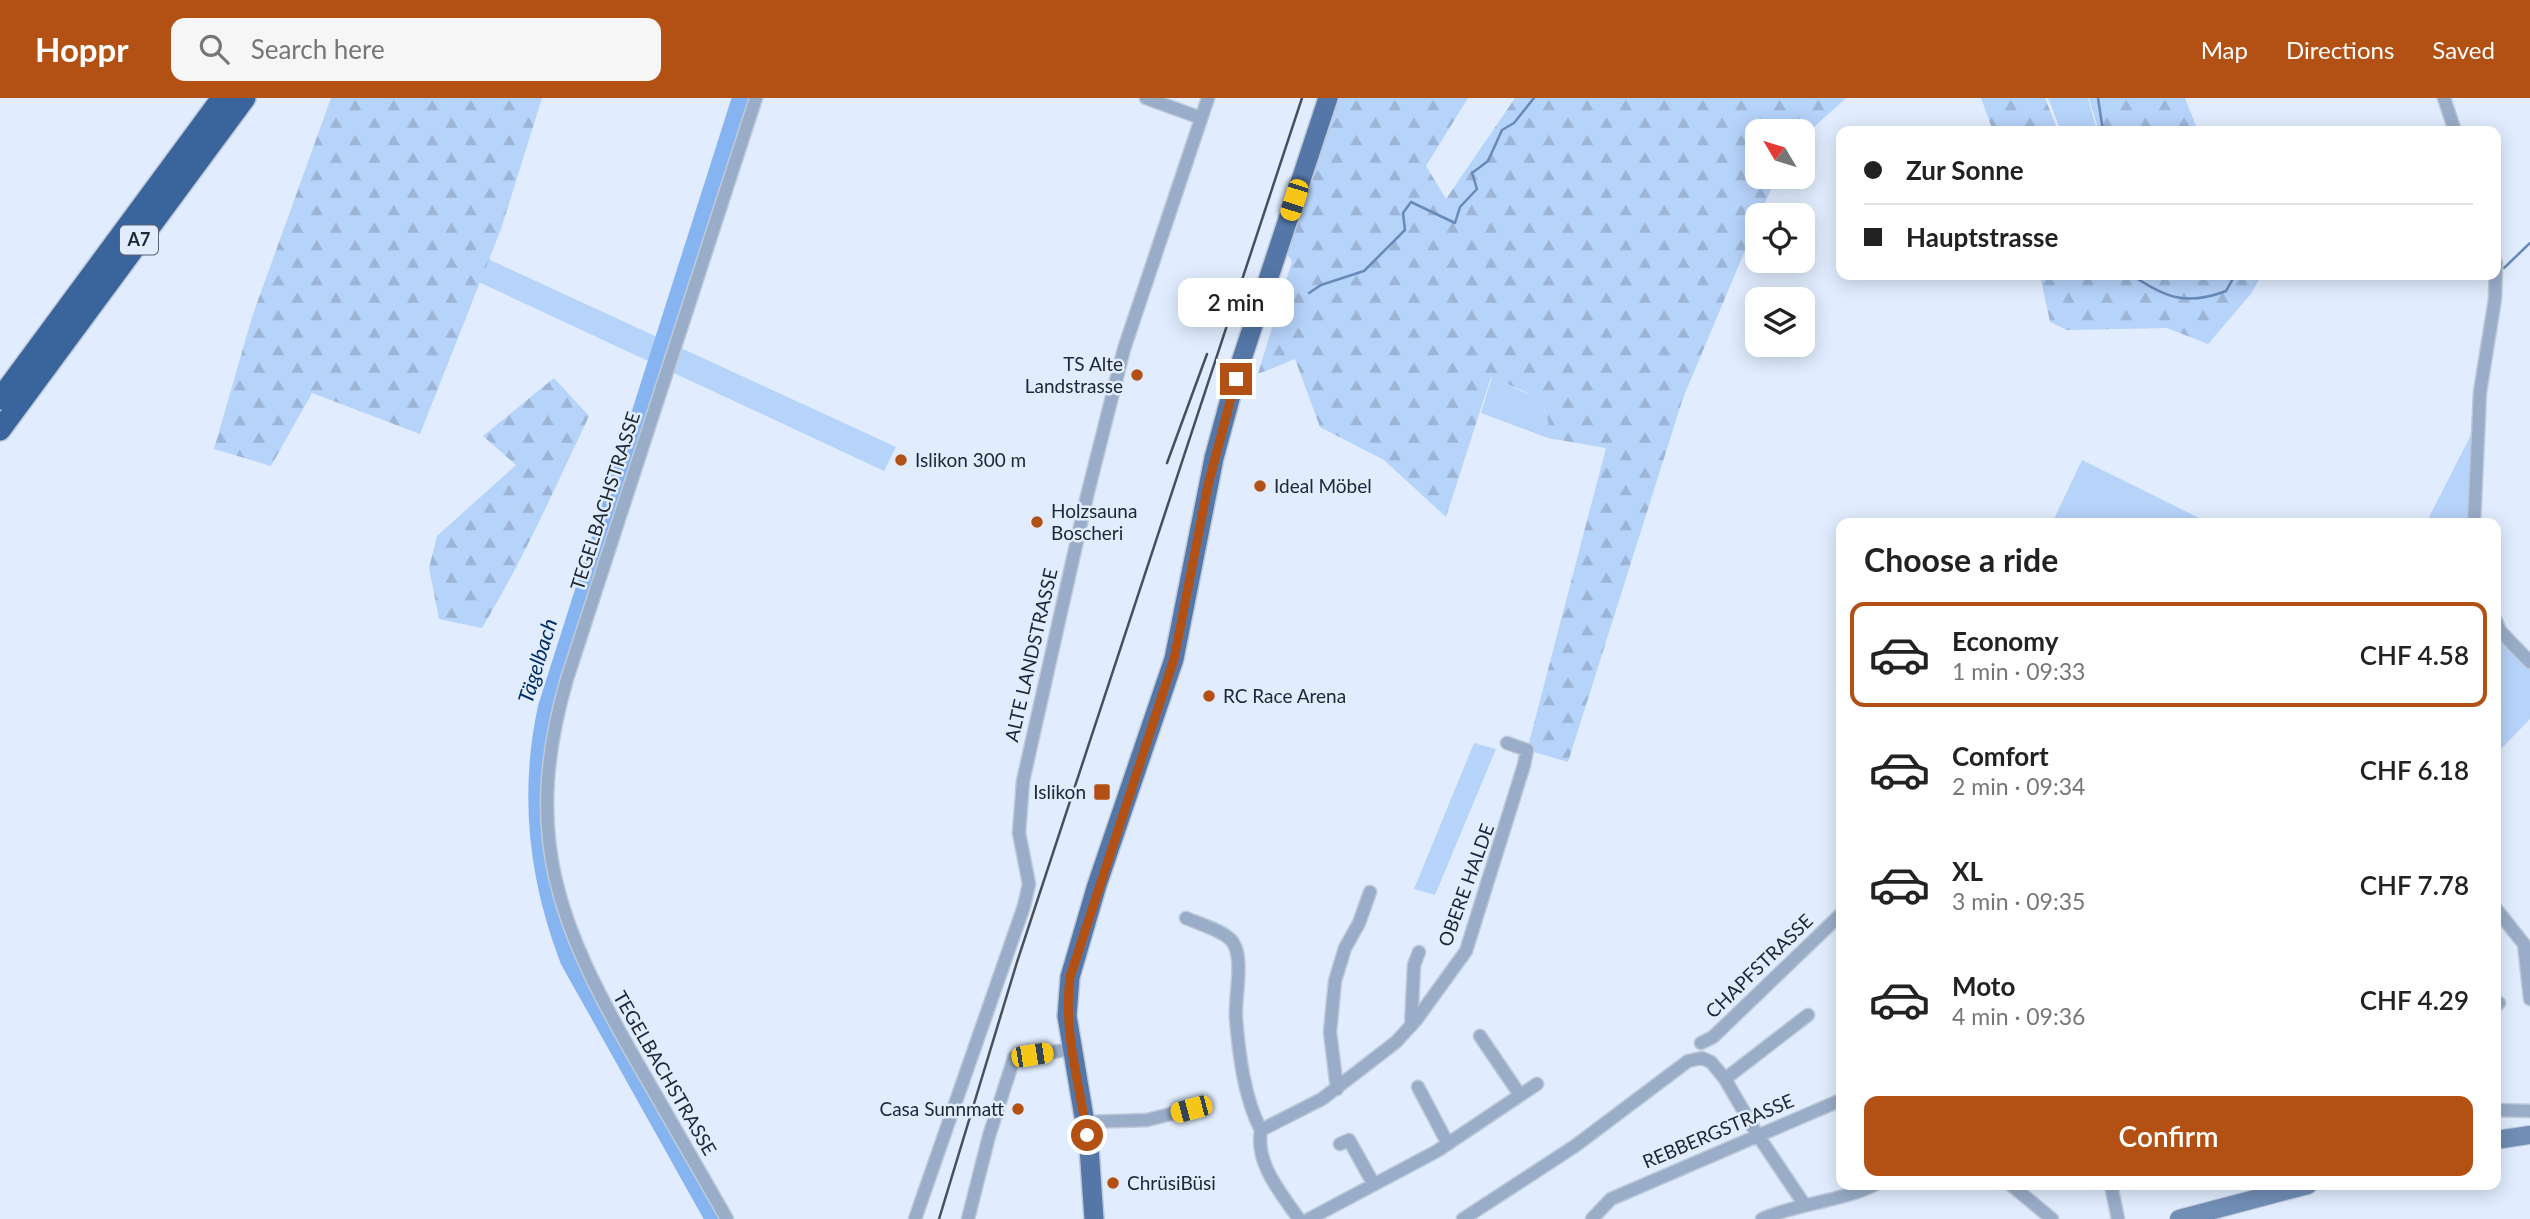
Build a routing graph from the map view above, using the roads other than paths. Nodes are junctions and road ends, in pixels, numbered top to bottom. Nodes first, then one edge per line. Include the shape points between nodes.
1 (222, 98) edge
2 (244, 98) edge
3 (756, 98) edge
4 (1146, 98) edge
5 (1208, 98) edge
6 (1328, 98) edge
7 (2444, 98) edge
8 (1201, 118) junction
9 (2453, 126) edge
10 (2496, 280) edge
11 (0, 400) edge
12 (0, 430) edge
13 (2474, 518) edge
14 (2501, 632) edge
15 (2530, 662) edge
16 (1507, 743) dead end
17 (1370, 892) dead end
18 (2501, 916) edge
19 (1186, 918) dead end
20 (1836, 919) edge
21 (2527, 941) edge
22 (1419, 952) dead end
23 (2530, 999) edge
24 (1808, 1015) dead end
25 (1411, 1026) junction
26 (1480, 1035) dead end
27 (1701, 1044) dead end
28 (1072, 1049) junction
29 (1725, 1079) junction
30 (1537, 1083) dead end
31 (1418, 1087) dead end
32 (1337, 1089) junction
33 (1520, 1095) junction
34 (1836, 1102) edge
35 (1191, 1109) dead end
36 (2501, 1110) edge
37 (2530, 1111) edge
38 (1085, 1122) junction
39 (1261, 1129) junction
40 (1757, 1134) junction
41 (2530, 1135) edge
42 (2501, 1139) edge
43 (1340, 1144) dead end
44 (1448, 1144) junction
45 (1373, 1183) junction
46 (1863, 1190) edge
47 (2017, 1190) edge
48 (2112, 1190) edge
49 (2289, 1190) edge
50 (1804, 1203) junction
51 (727, 1219) edge
52 (915, 1219) edge
53 (968, 1219) edge
54 (1094, 1219) edge
55 (1299, 1219) edge
56 (1309, 1219) edge
57 (1463, 1219) edge
58 (1592, 1219) edge
59 (1762, 1219) edge
60 (2052, 1219) edge
61 (2118, 1219) edge
62 (2179, 1219) edge

1 - 11 highway, A7
2 - 12 highway, A7
3 - 51 street, TEGELBACHSTRASSE via 567,679 547,776 552,863 574,943 597,993
4 - 8 street
5 - 8 street, ALTE LANDSTRASSE
6 - 28 main road via 1236,379 1205,498 1174,659 1070,977 1067,1007
7 - 9 street
8 - 52 street, ALTE LANDSTRASSE via 1124,349 1031,739 1019,826 1029,873 1024,906
10 - 13 street via 2480,392
14 - 15 street
16 - 25 street, OBERE HALDE via 1527,750 1487,892 1466,951
17 - 32 street via 1335,982 1330,1031
18 - 21 street
19 - 39 street via 1229,938 1235,946 1236,1016 1243,1068
20 - 27 street, CHAPFSTRASSE
21 - 23 street
22 - 25 street via 1414,965
24 - 29 street
25 - 32 street, OBERE HALDE
26 - 33 street
28 - 38 main road
28 - 53 street via 1014,1058
29 - 40 street
29 - 57 street via 1711,1062 1702,1058 1688,1061 1575,1146
30 - 33 street
31 - 44 street
32 - 39 street, OBERE HALDE
33 - 44 street
34 - 40 street, REBBERGSTRASSE
35 - 38 street via 1144,1121
36 - 37 street
38 - 54 main road
39 - 55 street via 1258,1146 1262,1160
40 - 50 street
40 - 58 street, REBBERGSTRASSE via 1611,1199
41 - 42 street
43 - 45 street via 1349,1140
44 - 45 street
45 - 56 street
46 - 50 street
47 - 60 street
48 - 61 street
49 - 62 street
50 - 59 street

